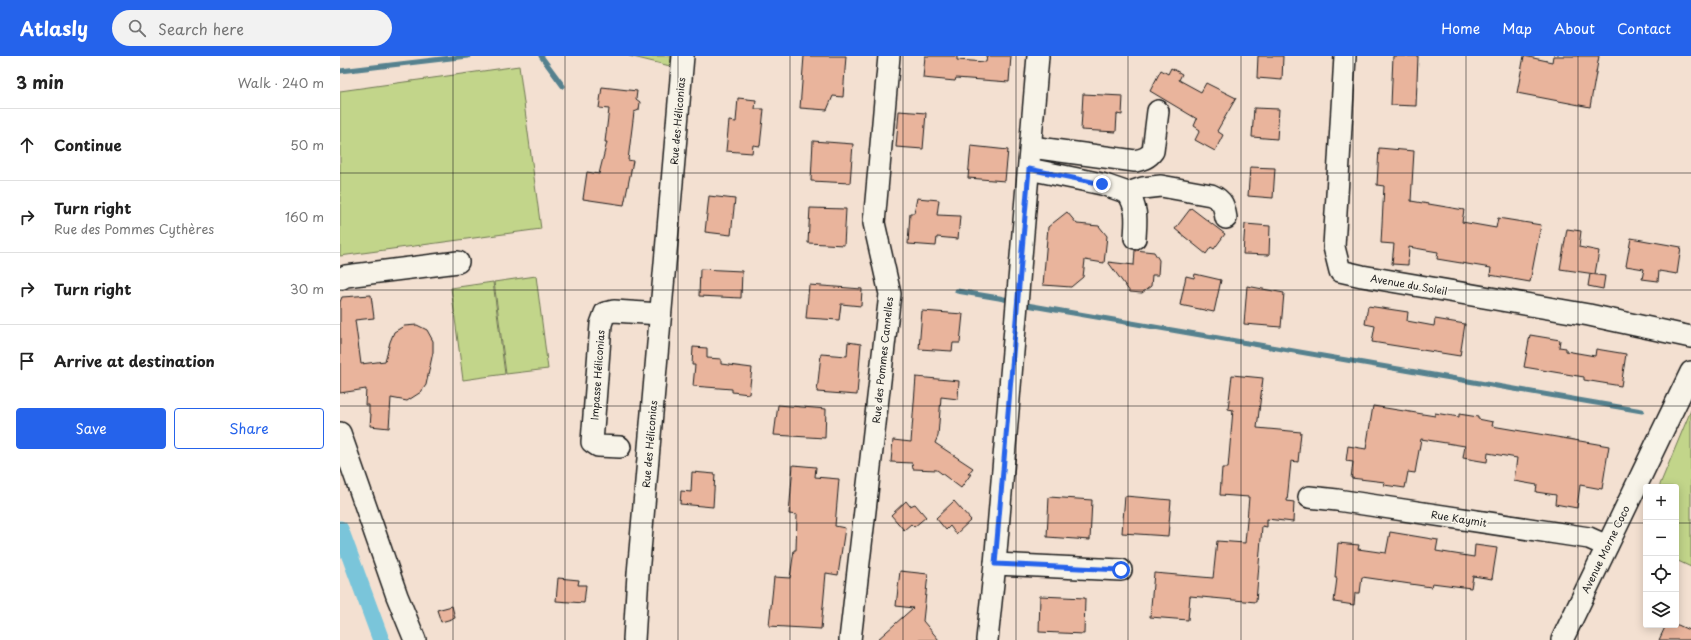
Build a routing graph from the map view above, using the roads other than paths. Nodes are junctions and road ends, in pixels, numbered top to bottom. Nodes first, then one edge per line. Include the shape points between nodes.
1 (683, 56) edge
2 (889, 56) edge
3 (1038, 56) edge
4 (1345, 56) edge
5 (1158, 111) dead end
6 (1031, 147) junction
7 (1029, 169) junction
8 (1128, 193) junction
9 (1226, 218) dead end
10 (1135, 238) dead end
11 (458, 262) dead end
12 (340, 279) edge
13 (660, 314) junction
14 (1691, 337) edge
15 (1691, 372) edge
16 (340, 433) edge
17 (620, 447) dead end
18 (1310, 497) dead end
19 (1607, 546) junction
20 (995, 564) junction
21 (1121, 570) dead end
22 (415, 640) edge
23 (634, 640) edge
24 (850, 640) edge
25 (987, 640) edge
26 (1562, 640) edge

1 - 13 street, Rue des Héliconias
2 - 24 street, Rue des Pommes Cannelles via 874,223 890,294
3 - 6 street
4 - 14 street, Avenue du Soleil via 1334,247 1340,271 1589,315
5 - 6 street via 1153,151 1143,160
6 - 7 street
7 - 8 street via 1102,184
7 - 20 street
8 - 9 street via 1161,186 1211,195 1224,204
8 - 10 street via 1136,212
11 - 12 street via 346,276
13 - 17 street, Impasse Héliconias via 614,310 605,313 601,324 592,442 598,446
13 - 23 street, Rue des Héliconias
15 - 19 street, Avenue Morne Coco
16 - 22 street
18 - 19 street, Rue Kaymit via 1589,538
19 - 26 street, Avenue Morne Coco
20 - 21 street
20 - 25 street

